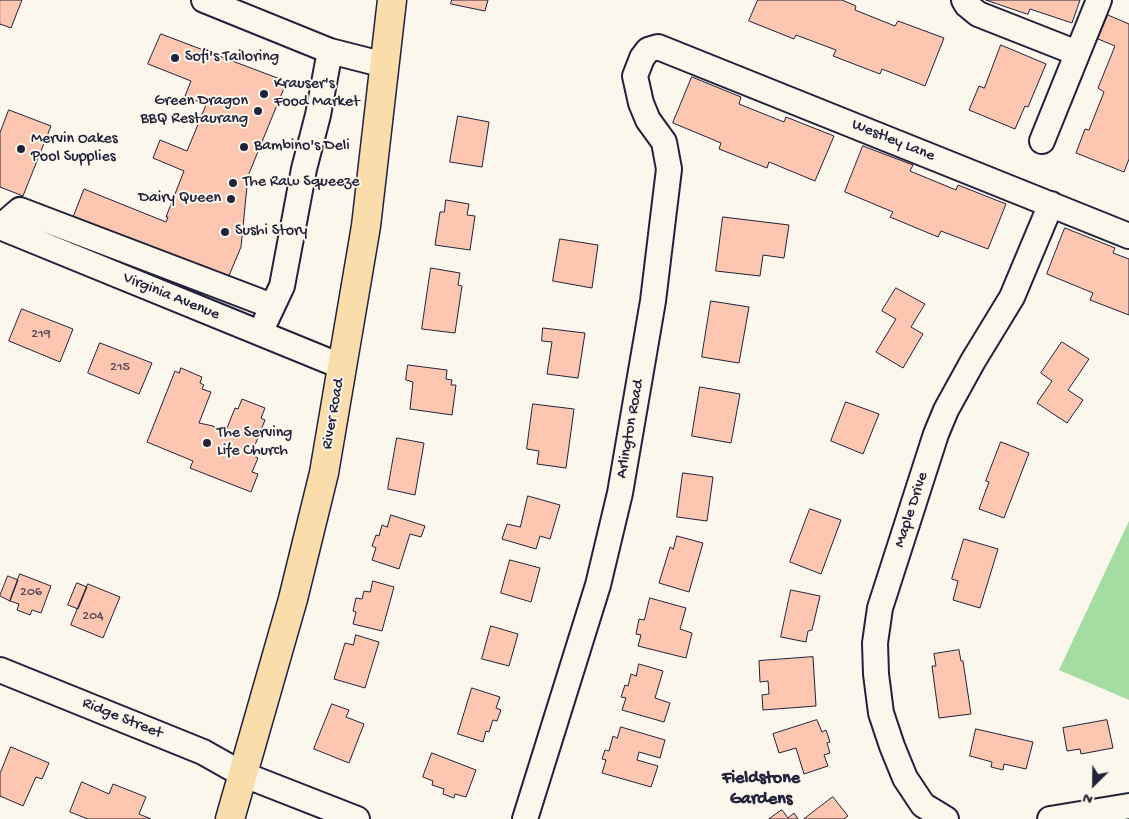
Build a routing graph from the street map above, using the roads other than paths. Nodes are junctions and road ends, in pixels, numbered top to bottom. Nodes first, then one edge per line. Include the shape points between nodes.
1 (204, 0) edge
2 (392, 0) edge
3 (964, 0) edge
4 (1099, 0) edge
5 (658, 46) joint
6 (330, 51) junction
7 (1077, 53) junction
8 (385, 66) junction
9 (1042, 141) dead end
10 (1051, 204) junction
11 (44, 219) junction
12 (0, 227) edge
13 (1129, 236) edge
14 (34, 241) junction
15 (114, 246) junction
16 (104, 270) junction
17 (272, 306) junction
18 (259, 332) junction
19 (343, 367) junction
20 (0, 670) edge
21 (242, 774) junction
22 (1129, 806) edge
23 (230, 819) edge
24 (357, 819) edge
25 (525, 819) edge
26 (946, 819) edge
27 (1050, 819) edge

1 - 6 street
2 - 8 main road, River Road
3 - 7 street via 978,14
4 - 7 street
5 - 10 street, Westley Lane
5 - 25 street, Arlington Road via 648,50 635,76 648,120 664,142 669,168 653,301 636,400 620,492 598,584
6 - 8 street
6 - 17 street via 282,286
7 - 9 street
8 - 19 main road, River Road via 366,226
10 - 13 street, Westley Lane
10 - 26 street, Maple Drive via 1012,297 946,410 880,608 875,643 876,674 882,713 892,746 905,778 923,805
11 - 12 street via 20,210
11 - 14 street
11 - 15 street
12 - 14 street, Virginia Avenue
14 - 16 street, Virginia Avenue
15 - 16 street
15 - 17 street
16 - 18 street, Virginia Avenue
17 - 18 street
18 - 19 street, Virginia Avenue
19 - 21 main road, River Road via 314,517
20 - 21 street, Ridge Street via 203,752
21 - 23 main road, River Road
21 - 24 street, Ridge Street
22 - 27 street

